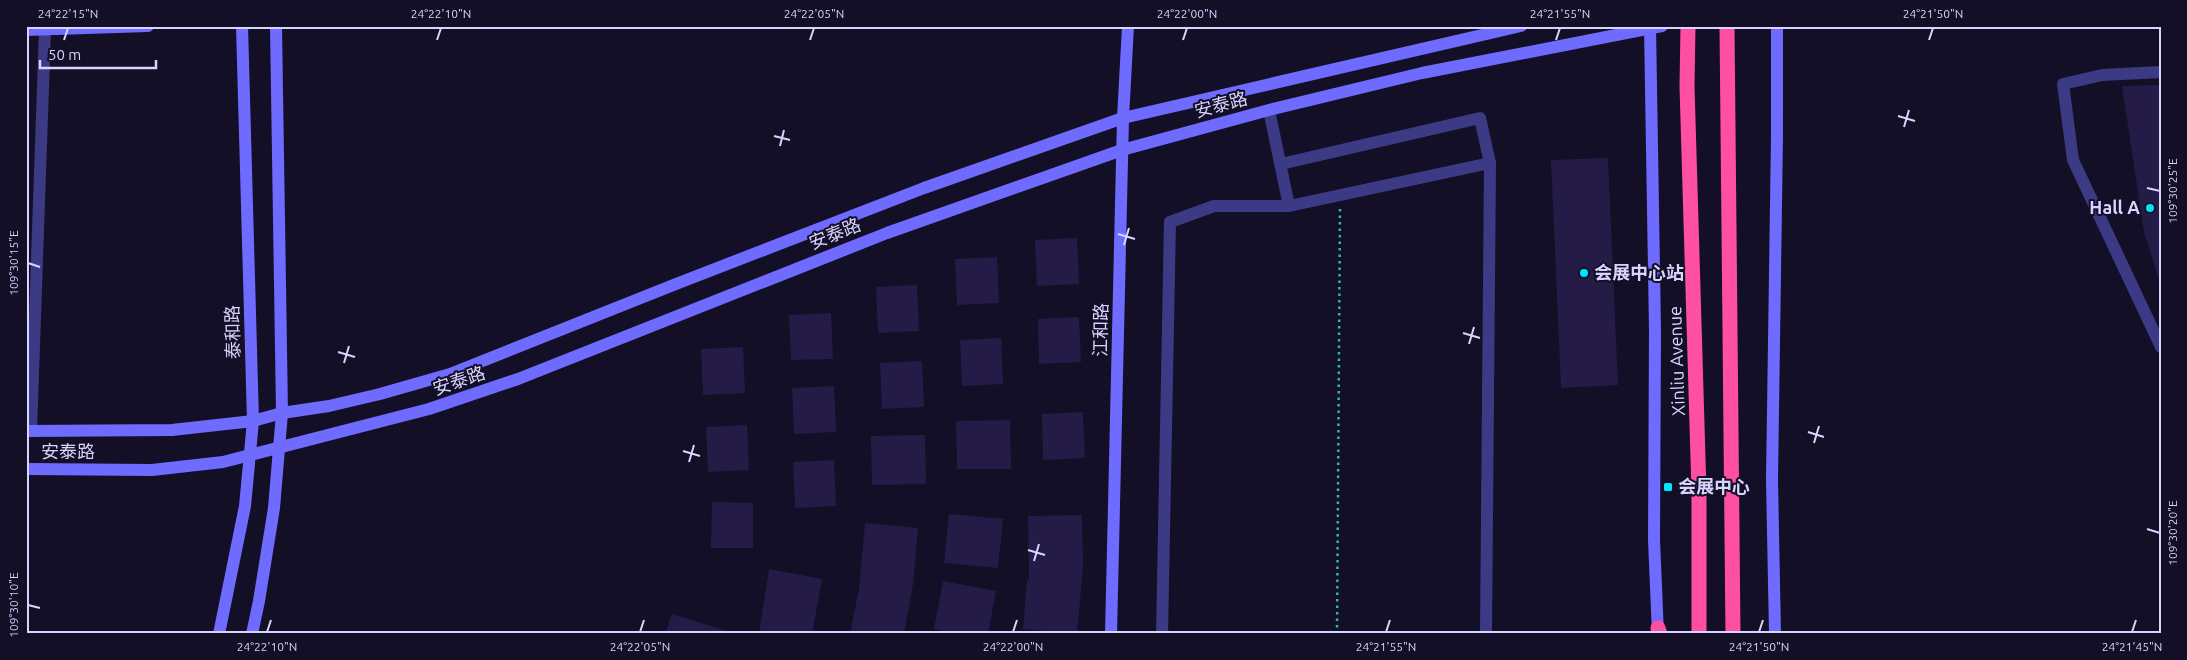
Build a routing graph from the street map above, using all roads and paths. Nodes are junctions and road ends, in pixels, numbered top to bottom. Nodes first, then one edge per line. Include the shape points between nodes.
1 (148, 26) edge
2 (242, 26) edge
3 (276, 26) edge
4 (1128, 26) edge
5 (1521, 26) edge
6 (1688, 26) edge
7 (1727, 26) edge
8 (1777, 26) edge
9 (1654, 27) edge
10 (26, 30) edge
11 (45, 30) junction
12 (2161, 72) edge
13 (1270, 110) junction
14 (1123, 118) junction
15 (1122, 150) junction
16 (1280, 164) junction
17 (1490, 164) junction
18 (1340, 195) junction
19 (1289, 206) junction
20 (2161, 347) edge
21 (282, 413) junction
22 (253, 421) junction
23 (29, 431) edge
24 (279, 449) junction
25 (249, 456) junction
26 (26, 469) edge
27 (1659, 632) edge
28 (220, 634) edge
29 (252, 634) edge
30 (1112, 634) edge
31 (1162, 634) edge
32 (1337, 634) edge
33 (1486, 634) edge
34 (1700, 634) edge
35 (1733, 634) edge
36 (1775, 634) edge

1 - 11 main road
2 - 22 main road, 泰和路
3 - 21 main road
4 - 14 main road, 江和路
5 - 14 main road, 安泰路
6 - 34 highway, Xinliu Avenue via 1687,86 1700,492
7 - 35 highway
8 - 36 main road via 1772,480
9 - 13 main road, 安泰路 via 1422,74
9 - 27 main road via 1654,540
10 - 11 main road
11 - 23 street
12 - 20 street via 2102,75 2063,84 2073,160
13 - 15 main road, 安泰路
13 - 16 street
14 - 15 main road, 江和路
14 - 21 main road, 安泰路 via 915,192 450,374 329,406
15 - 24 main road, 安泰路 via 886,233 518,379 429,409
15 - 30 main road, 江和路
16 - 17 street via 1480,118
16 - 19 street
17 - 18 street
17 - 33 street
18 - 19 street
18 - 32 path
19 - 31 street via 1214,206 1170,222
21 - 22 main road, 安泰路
21 - 24 main road
22 - 23 main road, 安泰路 via 172,430
22 - 25 main road, 泰和路
24 - 25 main road, 安泰路
24 - 29 main road via 274,508
25 - 26 main road, 安泰路 via 152,470
25 - 28 main road, 泰和路 via 245,506

